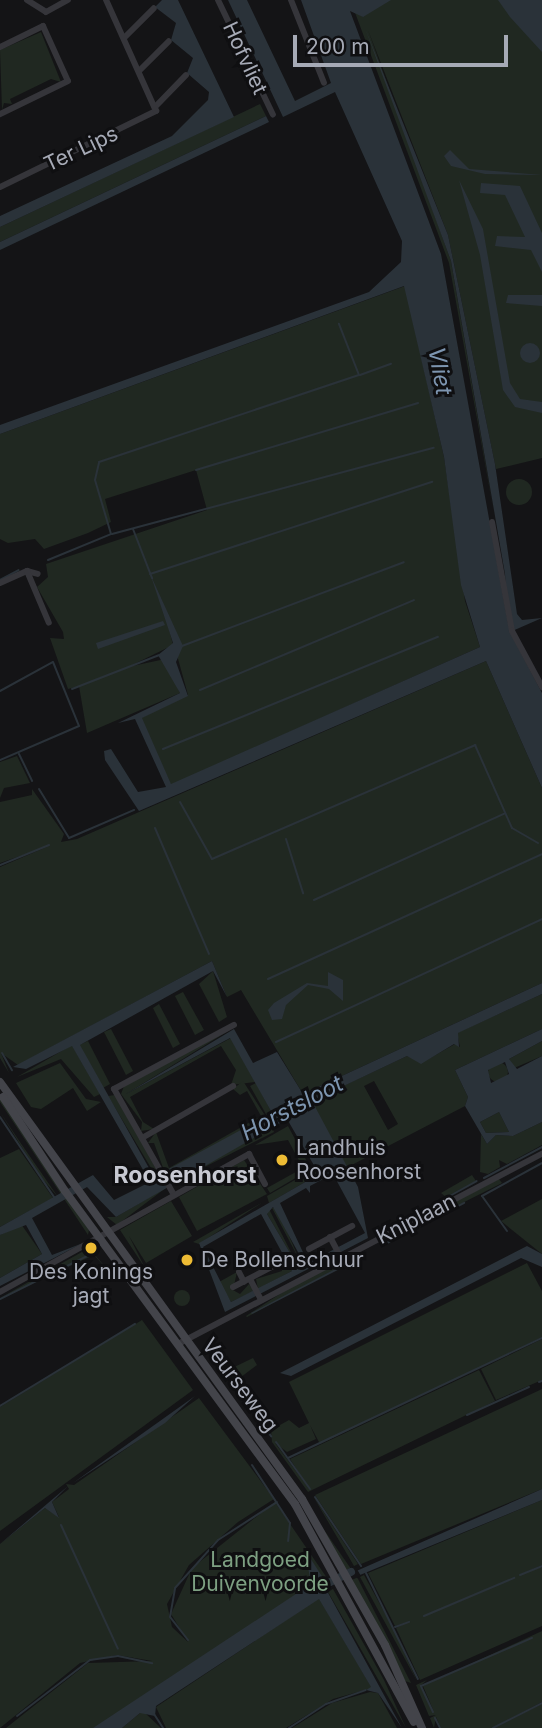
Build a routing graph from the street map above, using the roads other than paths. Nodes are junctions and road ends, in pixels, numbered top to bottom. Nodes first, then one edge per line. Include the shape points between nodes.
1 (27, 0) edge
2 (68, 0) edge
3 (218, 0) edge
4 (291, 0) edge
5 (109, 1) edge
6 (154, 8) dead end
7 (124, 38) junction
8 (169, 41) dead end
9 (0, 47) edge
10 (139, 71) junction
11 (186, 75) dead end
12 (324, 83) dead end
13 (156, 106) junction
14 (0, 114) edge
15 (273, 115) dead end
16 (0, 187) edge
17 (492, 522) dead end
18 (27, 571) junction
19 (38, 574) dead end
20 (0, 583) edge
21 (48, 623) dead end
22 (542, 687) edge
23 (234, 1025) dead end
24 (0, 1082) edge
25 (233, 1086) dead end
26 (0, 1091) edge
27 (142, 1138) junction
28 (542, 1154) edge
29 (265, 1184) dead end
30 (72, 1192) junction
31 (172, 1192) junction
32 (352, 1226) dead end
33 (103, 1236) junction
34 (330, 1237) junction
35 (309, 1248) dead end
36 (341, 1256) junction
37 (281, 1262) dead end
38 (239, 1272) dead end
39 (247, 1280) junction
40 (233, 1287) dead end
41 (0, 1292) edge
42 (260, 1298) junction
43 (181, 1342) junction
44 (347, 1583) junction
45 (417, 1728) edge
46 (422, 1728) edge

1 - 2 street via 46,12
3 - 15 street, Hofvliet
4 - 12 street
5 - 7 street
6 - 7 street
7 - 10 street
8 - 10 street
9 - 14 street via 43,26 68,81
10 - 13 street
11 - 13 street, Ter Lips
13 - 16 street, Ter Lips via 152,116
17 - 22 street via 511,629
18 - 19 street
18 - 20 street
18 - 21 street
23 - 27 street via 114,1089
24 - 30 main road, Veurseweg
25 - 27 street
26 - 30 main road, Veurseweg
27 - 31 street
28 - 36 street, Kniplaan
29 - 31 street via 249,1154
30 - 33 main road, Veurseweg
31 - 33 street
32 - 34 street
33 - 41 street
33 - 43 main road, Veurseweg
34 - 35 street
34 - 36 street
36 - 42 street, Kniplaan
37 - 39 street
38 - 39 street
39 - 40 street
39 - 42 street
42 - 43 street, Kniplaan
43 - 44 main road, Veurseweg via 302,1499
44 - 45 main road, Veurseweg
44 - 46 main road, Veurseweg

